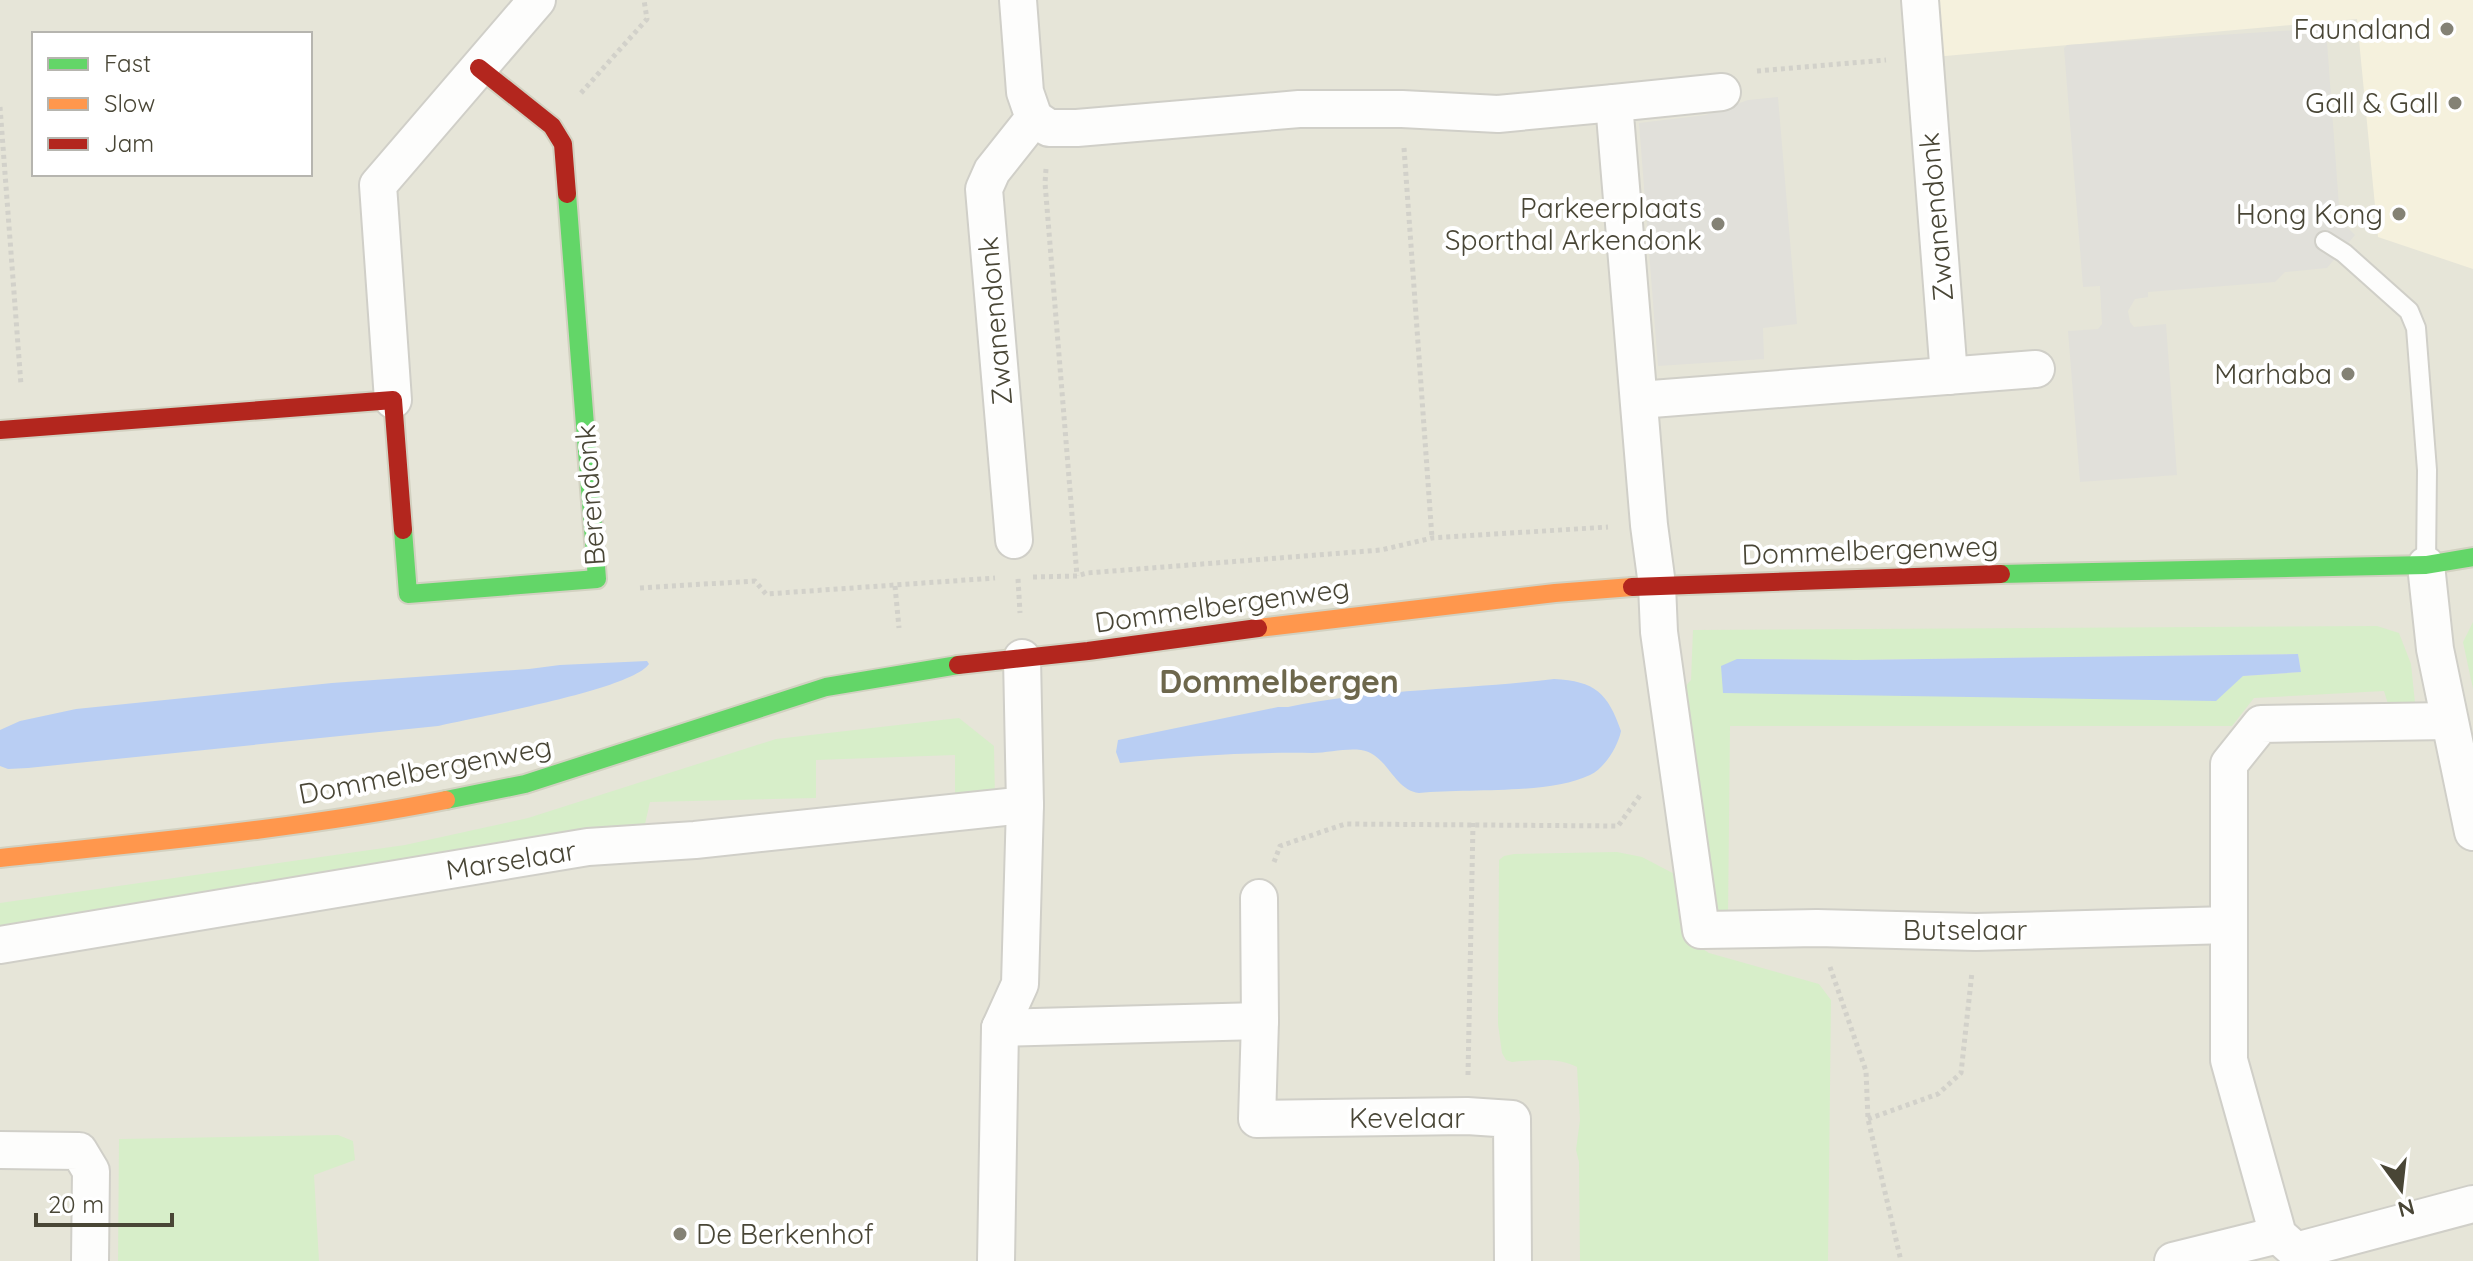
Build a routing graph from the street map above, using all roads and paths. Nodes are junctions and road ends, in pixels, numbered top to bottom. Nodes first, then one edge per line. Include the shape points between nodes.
1 (537, 0) edge
2 (644, 0) edge
3 (1018, 0) edge
4 (1920, 0) edge
5 (1923, 58) junction
6 (479, 68) junction
7 (1722, 92) joint
8 (1614, 103) junction
9 (0, 107) edge
10 (1402, 109) junction
11 (1042, 123) junction
12 (552, 126) junction
13 (2325, 241) dead end
14 (2036, 369) dead end
15 (1949, 376) junction
16 (393, 400) junction
17 (1639, 400) junction
18 (25, 428) junction
19 (0, 430) edge
20 (1649, 525) junction
21 (1432, 538) junction
22 (1014, 540) joint
23 (2473, 557) edge
24 (2426, 565) junction
25 (1077, 576) junction
26 (1003, 578) dead end
27 (1018, 578) junction
28 (597, 579) junction
29 (1657, 585) junction
30 (1022, 658) junction
31 (2449, 721) junction
32 (1675, 748) junction
33 (1025, 805) junction
34 (1473, 823) junction
35 (2473, 832) edge
36 (0, 858) edge
37 (1259, 898) joint
38 (2229, 925) junction
39 (1817, 928) junction
40 (1976, 932) junction
41 (0, 945) edge
42 (1260, 1021) junction
43 (1000, 1028) junction
44 (1467, 1116) junction
45 (1868, 1119) junction
46 (0, 1150) edge
47 (2473, 1204) edge
48 (2278, 1235) junction
49 (90, 1261) edge
50 (996, 1261) edge
51 (1513, 1261) edge
52 (1901, 1261) edge
53 (2173, 1261) edge

1 - 6 street, Berendonk
2 - 12 path via 647,19
3 - 11 street via 1025,92
4 - 5 street, Zwanendonk
5 - 7 path via 1760,69
5 - 15 street, Zwanendonk
6 - 12 street
6 - 16 street, Berendonk via 378,185
7 - 8 street
8 - 10 street via 1498,114
8 - 17 street
9 - 18 path
10 - 11 street via 1299,109 1077,128
10 - 21 path
11 - 22 street, Zwanendonk via 992,171 984,189
11 - 25 path
12 - 28 street, Berendonk via 563,144
13 - 24 lane via 2409,311 2416,328 2427,470
14 - 15 street
15 - 17 street
16 - 18 street
16 - 28 street, Berendonk via 408,594
17 - 20 street
18 - 19 street
20 - 21 path
20 - 29 street
21 - 25 path via 1381,550
22 - 27 path
23 - 24 street, Dommelbergenweg
24 - 29 street, Dommelbergenweg
24 - 31 street
25 - 27 path
26 - 28 path via 766,594 755,581 620,589
27 - 30 path
29 - 30 street, Dommelbergenweg via 1329,618
29 - 32 street
30 - 33 street
30 - 36 street, Dommelbergenweg via 826,687 525,784 435,802 181,839
31 - 35 street
31 - 38 street via 2261,724 2229,764
32 - 34 path via 1618,826
32 - 39 street, Butselaar via 1701,930
33 - 41 street, Marselaar via 588,847
33 - 43 street via 1020,984
34 - 37 path via 1345,824 1280,846
34 - 44 path
37 - 42 street, Kevelaar
38 - 40 street, Butselaar
38 - 48 street via 2229,1060
39 - 40 street, Butselaar
39 - 45 path via 1866,1071
40 - 45 path via 1961,1073 1938,1094
42 - 43 street
42 - 44 street, Kevelaar via 1257,1119
43 - 50 street
44 - 51 street, Kevelaar via 1512,1119
45 - 52 path
46 - 49 street via 79,1151 91,1171
47 - 48 street via 2296,1251
48 - 53 street

